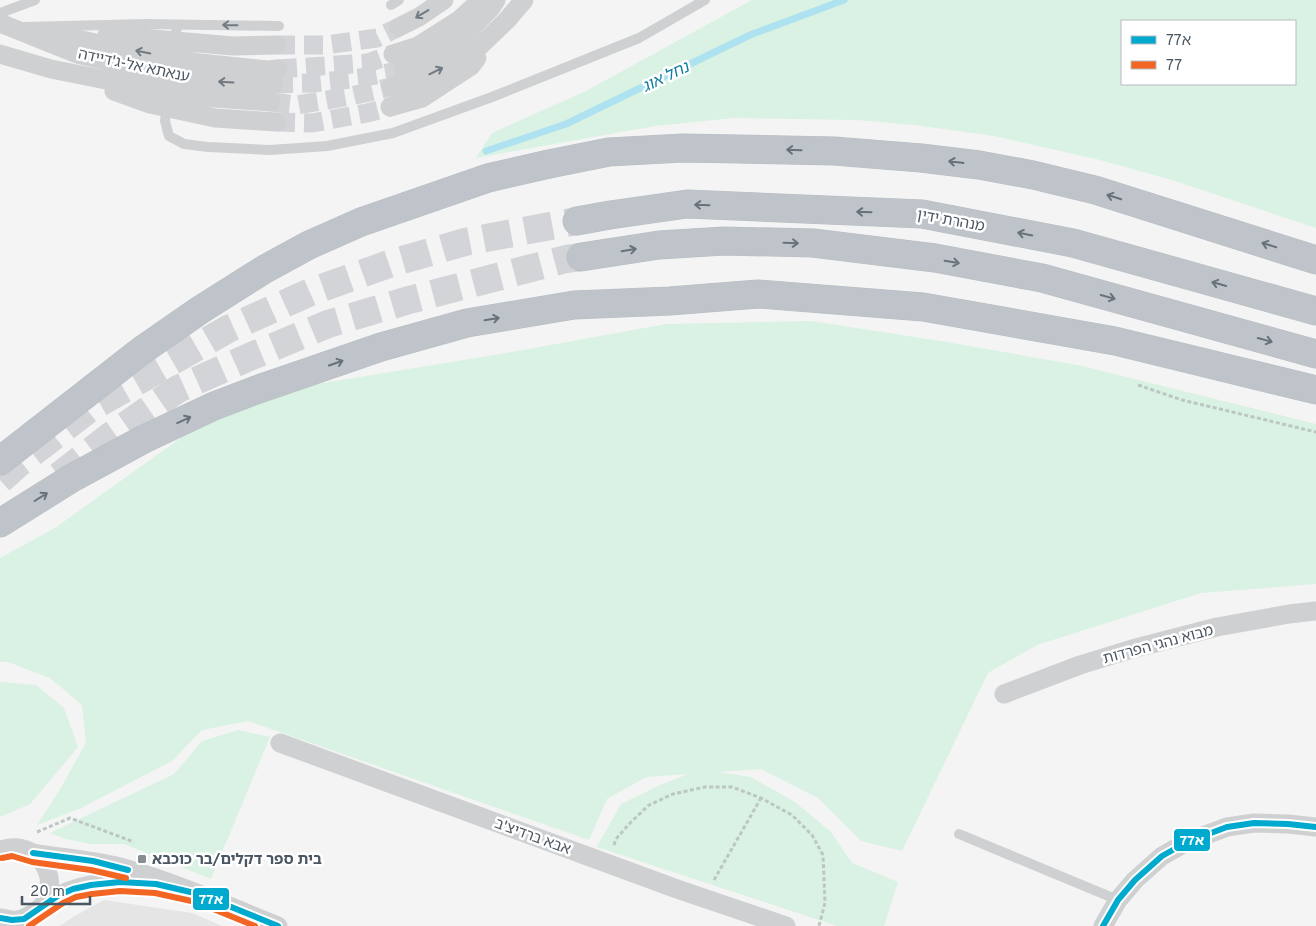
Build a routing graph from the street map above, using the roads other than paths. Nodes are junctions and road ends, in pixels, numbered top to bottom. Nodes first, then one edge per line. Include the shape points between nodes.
1 (35, 0) edge
2 (444, 0) edge
3 (481, 0) edge
4 (496, 0) edge
5 (524, 0) edge
6 (705, 0) edge
7 (0, 13) edge
8 (507, 20) junction
9 (0, 21) edge
10 (279, 26) dead end
11 (398, 27) tunnel mouth
12 (276, 45) tunnel mouth
13 (0, 54) edge
14 (172, 66) junction
15 (276, 76) tunnel mouth
16 (391, 88) tunnel mouth
17 (271, 102) tunnel mouth
18 (390, 107) tunnel mouth
19 (276, 122) tunnel mouth
20 (577, 221) tunnel mouth
21 (580, 257) tunnel mouth
22 (1316, 260) edge
23 (1316, 311) edge
24 (1316, 354) edge
25 (1316, 390) edge
26 (0, 462) edge
27 (0, 523) edge
28 (1316, 611) edge
29 (1004, 694) dead end
30 (280, 743) dead end
31 (1316, 827) edge
32 (959, 834) dead end
33 (0, 850) edge
34 (33, 853) junction
35 (199, 894) junction
36 (1118, 900) junction
37 (43, 905) junction
38 (0, 918) edge
39 (25, 922) edge
40 (278, 926) edge
41 (786, 926) edge
42 (1103, 926) edge

1 - 7 lane
2 -> 11 street
3 - 4 street via 459,20 398,62 459,41
5 - 8 street
6 - 14 lane via 639,38 492,97 393,133 327,146 270,150 184,144 169,136 165,121
16 -> 8 street via 411,83 453,62 480,46
8 - 18 street via 471,66 422,98
14 -> 9 street, ענאתא אל-ג'דיידה
9 - 14 street, ענאתא אל-ג'דיידה via 76,54 136,68
10 -> 14 lane
12 - 14 street, ענאתא אל-ג'דיידה via 233,46
13 - 14 street, ענאתא אל-ג'דיידה via 150,104
15 -> 14 street, ענאתא אל-ג'דיידה via 206,81
14 - 17 street, ענאתא אל-ג'דיידה via 186,96
14 - 19 street, ענאתא אל-ג'דיידה via 215,118
23 -> 20 highway, מנהרת ידין via 1072,243 922,214 687,204
21 -> 24 highway via 659,245 724,241 813,243 935,258 1042,278
22 -> 26 highway via 1095,190 979,165 834,151 683,148 609,152 488,178 361,222 309,245 200,310 141,351
27 -> 25 highway via 72,478 144,439 256,390 381,347 467,323 574,305 758,294 923,307 1116,341
28 - 29 street, מבוא נהגי הפרדות via 1217,627 1132,649
30 - 41 street, אבא ברדיצ'ב
31 - 36 street via 1254,823 1227,827 1187,842 1162,856
32 - 36 lane
33 - 34 street via 23,848
34 - 35 street via 118,867
34 - 37 street via 48,871 50,883
35 - 37 street via 156,884 120,882 73,889
35 - 40 street
36 - 42 street
37 - 39 street
38 - 39 street

